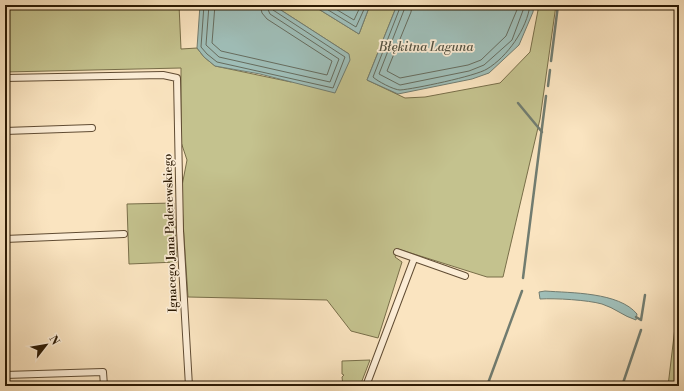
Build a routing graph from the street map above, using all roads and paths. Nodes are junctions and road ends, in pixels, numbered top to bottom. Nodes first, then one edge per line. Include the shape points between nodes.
1 (5, 78) edge
2 (92, 128) dead end
3 (5, 131) edge
4 (124, 234) dead end
5 (5, 238) edge
6 (397, 252) dead end
7 (414, 259) junction
8 (465, 276) dead end
9 (5, 375) edge
10 (104, 386) edge
11 (189, 386) edge
12 (366, 386) edge

1 - 11 street, Ignacego Jana Paderewskiego via 163,75 177,78 180,231
2 - 3 street
4 - 5 street
6 - 7 street
7 - 8 street
7 - 12 street
9 - 10 street via 103,372

